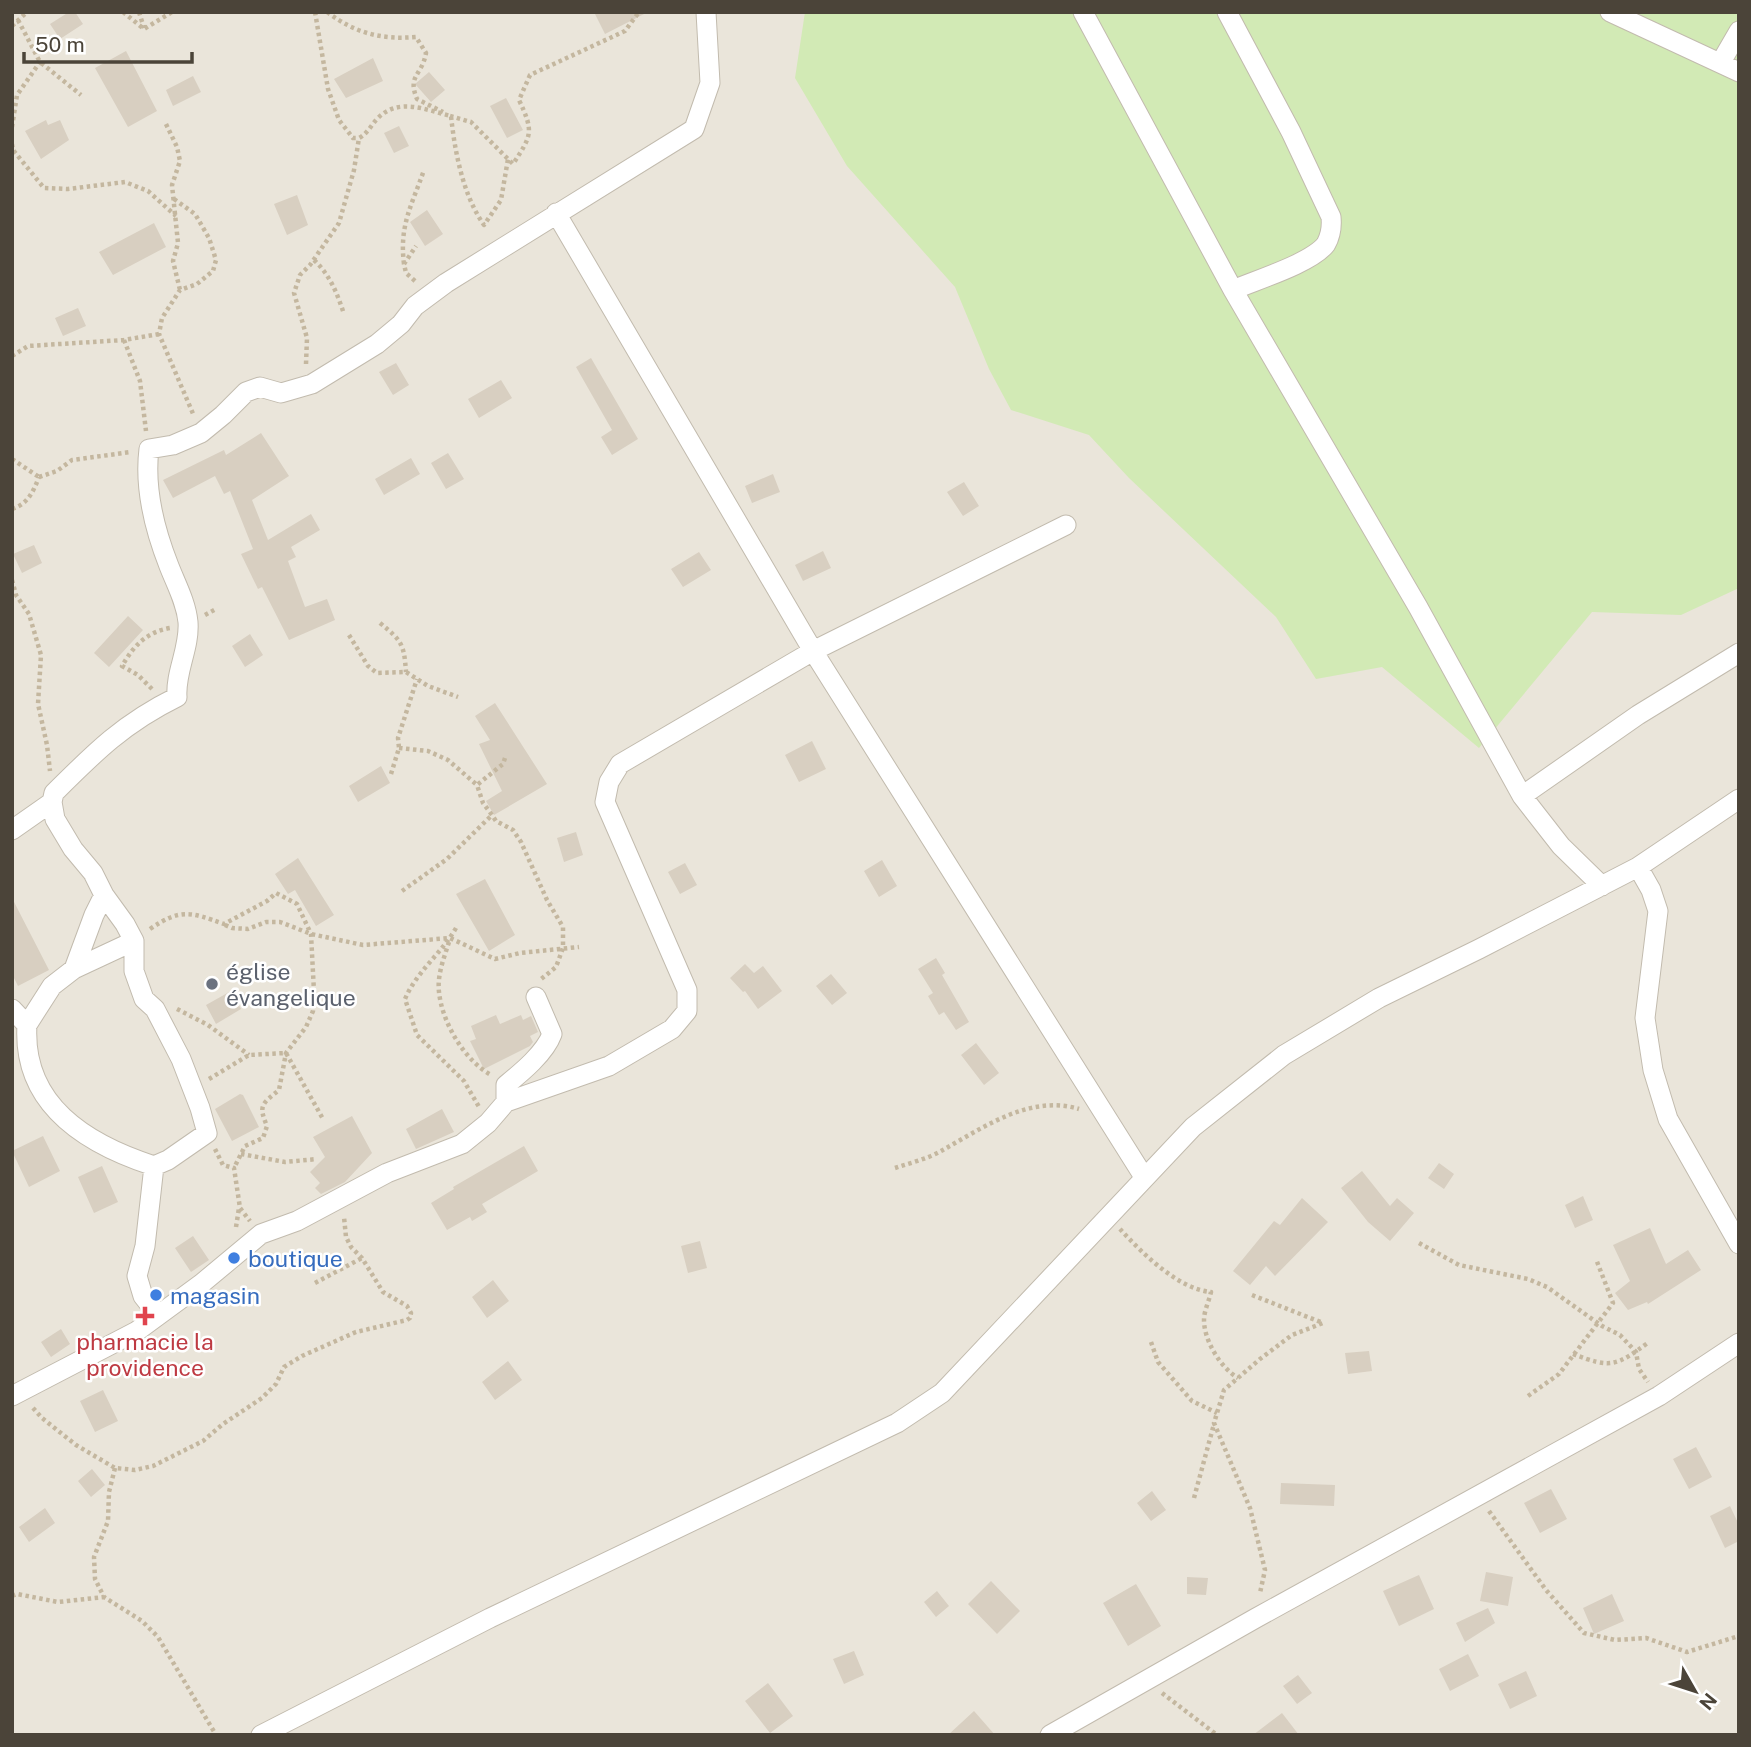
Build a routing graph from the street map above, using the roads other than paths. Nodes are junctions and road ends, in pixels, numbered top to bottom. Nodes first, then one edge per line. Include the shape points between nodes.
1 (706, 12) edge
2 (1083, 12) edge
3 (1227, 12) edge
4 (1610, 12) edge
5 (1739, 31) edge
6 (1721, 62) junction
7 (1739, 72) edge
8 (556, 213) junction
9 (1233, 290) junction
10 (1066, 525) dead end
11 (813, 651) junction
12 (1739, 653) edge
13 (1522, 796) junction
14 (53, 797) junction
15 (1739, 799) edge
16 (12, 830) edge
17 (1637, 867) junction
18 (1602, 886) junction
19 (104, 895) junction
20 (134, 941) junction
21 (74, 969) junction
22 (536, 997) road end
23 (12, 1009) edge
24 (27, 1025) junction
25 (506, 1093) junction
26 (154, 1166) junction
27 (1144, 1177) junction
28 (1739, 1244) edge
29 (158, 1315) junction
30 (1739, 1343) edge
31 (16, 1394) edge
32 (261, 1735) edge
33 (1050, 1735) edge

1 - 8 street via 710,83 694,129
2 - 9 street
3 - 9 street via 1291,132 1331,217 1332,229 1327,243 1314,256
4 - 6 street
5 - 6 street
6 - 7 street
8 - 11 street
8 - 14 street via 446,283 377,344 313,384 281,393 260,387 246,392 201,433 149,449 152,515 188,624 177,697 111,736
9 - 13 street
10 - 11 street
11 - 25 street via 620,764 609,782 605,802 687,990 687,1011 672,1029 609,1066
11 - 27 street
12 - 13 street via 1638,715
13 - 18 street via 1561,846
14 - 16 street
14 - 19 street via 55,819
15 - 17 street
17 - 18 street
17 - 28 street via 1658,911 1645,1018 1653,1070 1668,1119
18 - 27 street via 1379,998 1284,1055 1193,1127
19 - 20 street
19 - 21 street
20 - 21 street
20 - 26 street via 134,971 144,999 155,1009 181,1059 206,1133
21 - 24 street via 52,986
22 - 25 street via 552,1034
23 - 24 street
24 - 26 street via 26,1047 33,1074 47,1101 106,1148
25 - 29 street via 488,1123 462,1144 387,1173 264,1237
26 - 29 street via 137,1276 148,1305
27 - 32 street via 942,1393 897,1423 490,1618
29 - 31 street via 120,1341
30 - 33 street via 1660,1396

